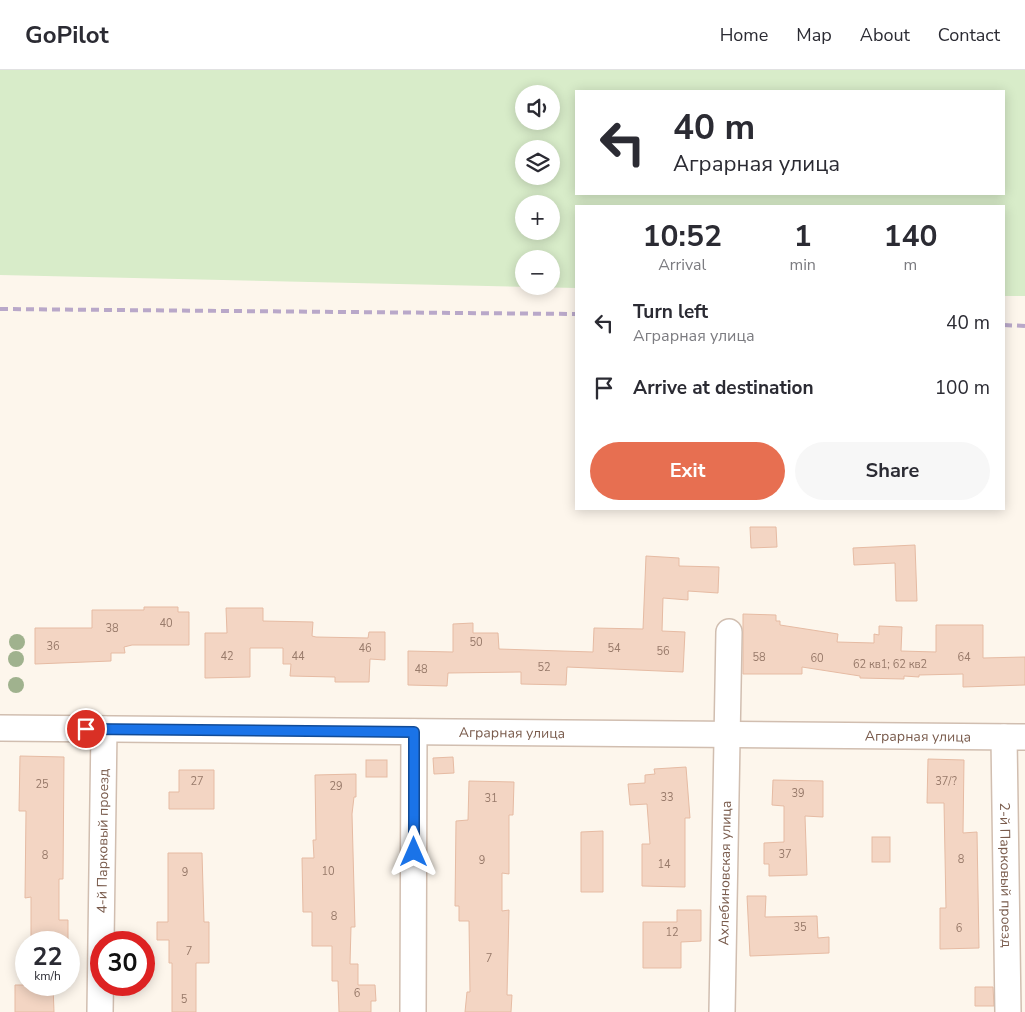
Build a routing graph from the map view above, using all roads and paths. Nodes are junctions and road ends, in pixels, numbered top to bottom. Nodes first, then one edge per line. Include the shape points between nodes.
1 (729, 632) dead end
2 (0, 728) edge
3 (104, 729) junction
4 (414, 732) junction
5 (728, 734) junction
6 (1015, 737) edge
7 (100, 1012) edge
8 (413, 1012) edge
9 (722, 1012) edge
10 (1008, 1012) edge

1 - 5 street, Ахлебиновская улица
2 - 3 street, Аграрная улица
3 - 4 street, Аграрная улица
3 - 7 street, 4-й Парковый проезд
4 - 5 street, Аграрная улица
4 - 8 street
5 - 6 street, Аграрная улица
5 - 9 street, Ахлебиновская улица
6 - 10 street, 2-й Парковый проезд

